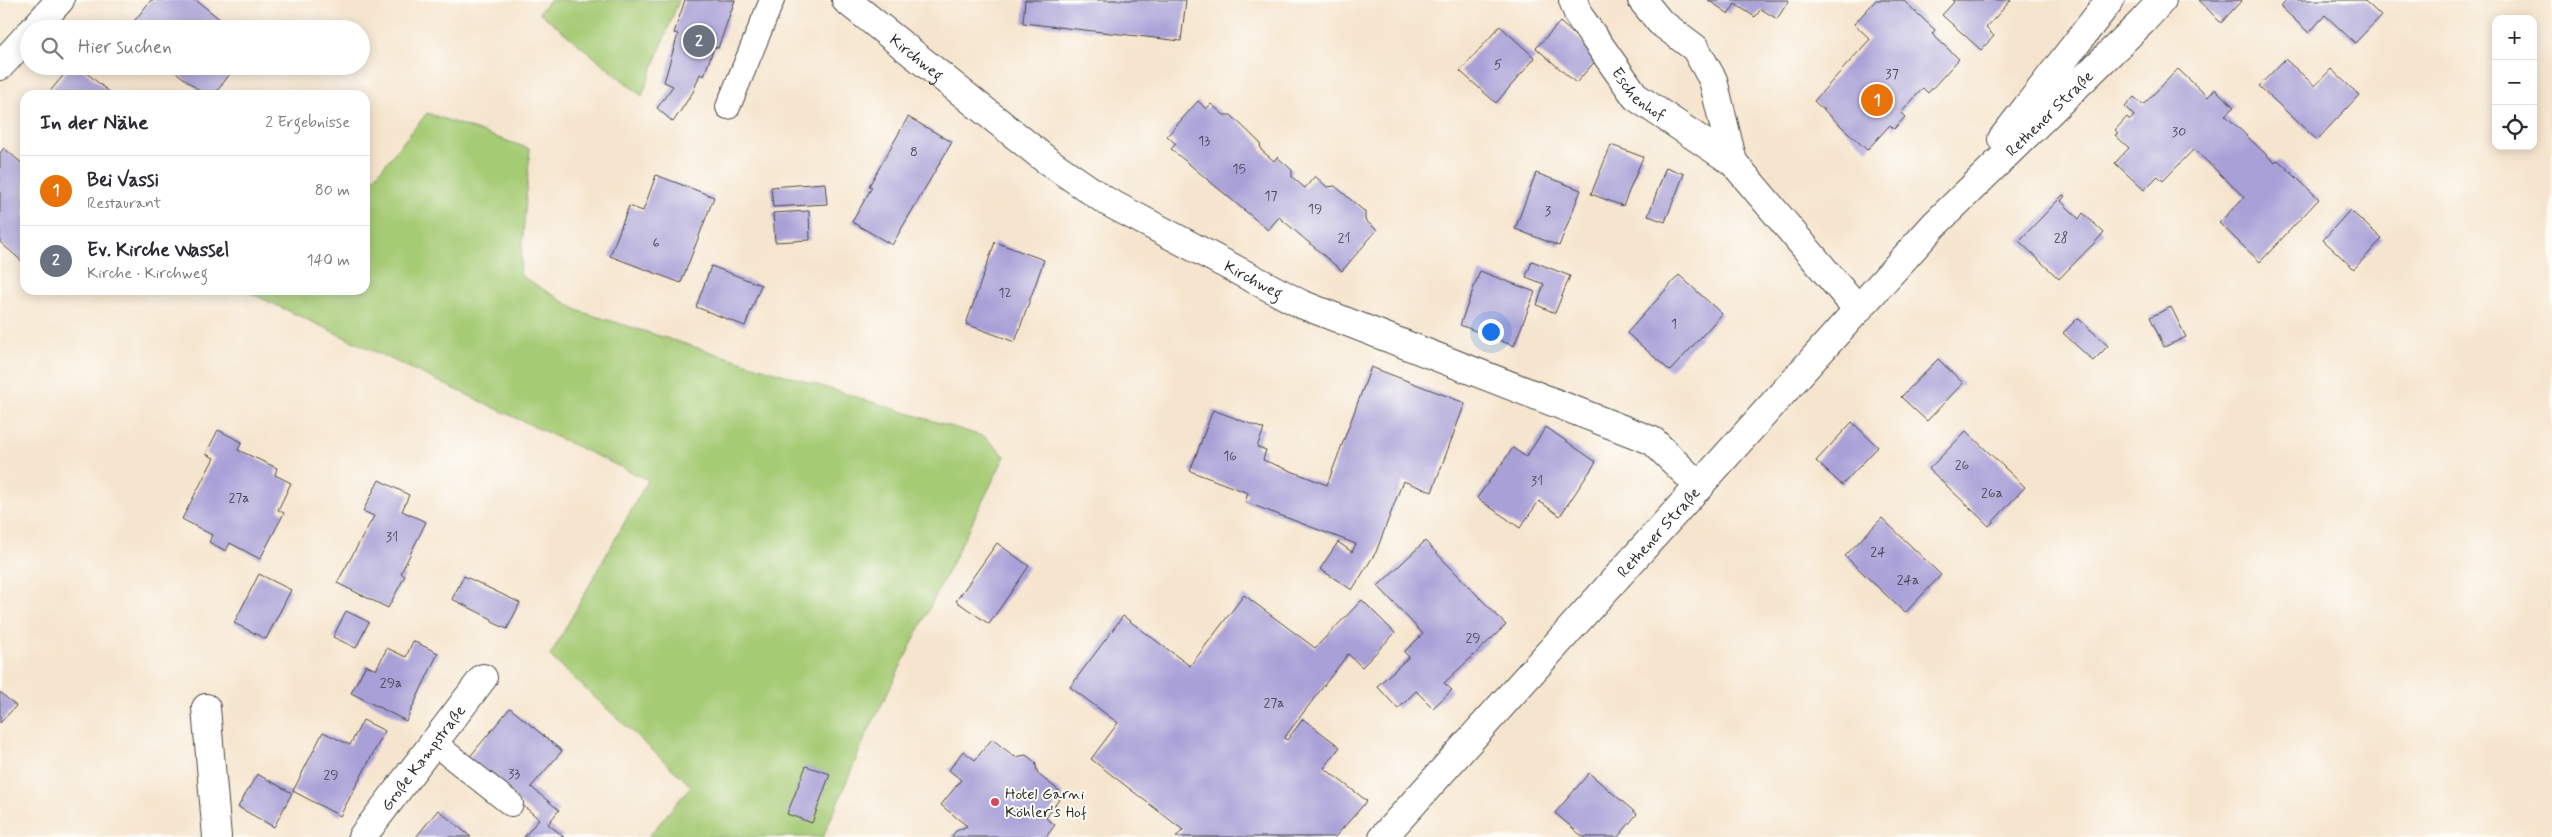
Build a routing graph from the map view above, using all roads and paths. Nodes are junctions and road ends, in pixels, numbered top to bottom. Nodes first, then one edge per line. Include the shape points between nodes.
1 (60, 0) edge
2 (772, 0) edge
3 (846, 0) edge
4 (1573, 0) edge
5 (1642, 0) edge
6 (2110, 0) edge
7 (2162, 0) edge
8 (42, 20) edge
9 (20, 44) edge
10 (0, 66) edge
11 (728, 107) dead end
12 (1733, 162) junction
13 (1934, 225) junction
14 (1858, 310) junction
15 (1700, 487) junction
16 (483, 678) dead end
17 (206, 708) dead end
18 (434, 743) junction
19 (511, 804) dead end
20 (217, 837) edge
21 (362, 837) edge
22 (1383, 837) edge

1 - 8 street
2 - 11 lane
3 - 15 street, Kirchweg via 1045,159 1106,201 1301,304 1653,441
4 - 12 street, Eschenhof via 1580,16 1636,97
5 - 12 street, Eschenhof via 1660,22 1695,48 1713,80
6 - 13 street, Rethener Straße
7 - 13 street, Rethener Straße
9 - 10 street
12 - 14 street, Eschenhof
13 - 14 street, Rethener Straße
14 - 15 street, Rethener Straße
15 - 22 street, Rethener Straße
16 - 18 street, Große Kampstraße
17 - 20 street
18 - 19 lane
18 - 21 street, Große Kampstraße

